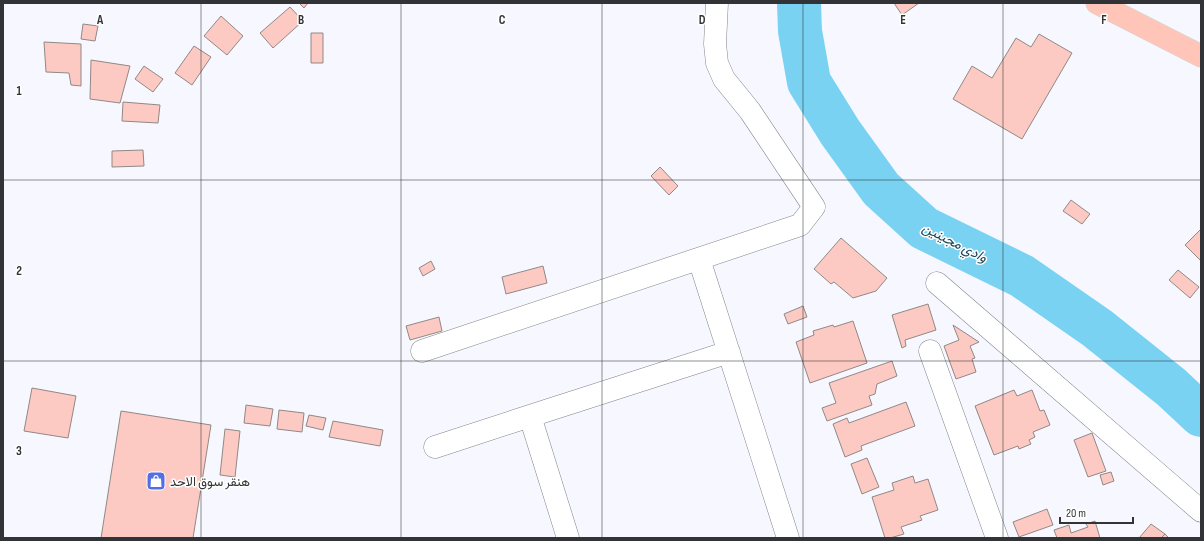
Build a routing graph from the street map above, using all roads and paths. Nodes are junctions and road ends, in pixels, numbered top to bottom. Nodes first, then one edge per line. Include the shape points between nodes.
1 (717, 3) edge
2 (1097, 3) edge
3 (1201, 56) edge
4 (699, 259) junction
5 (937, 283) dead end
6 (422, 351) dead end
7 (930, 351) dead end
8 (729, 352) junction
9 (530, 416) junction
10 (435, 447) dead end
11 (1201, 511) edge
12 (568, 538) edge
13 (788, 538) edge
14 (997, 538) edge

1 - 4 street via 715,44 717,63 724,79 750,112 814,207 800,225
2 - 3 main road
4 - 6 street
4 - 8 street
5 - 11 street
7 - 14 street
8 - 9 street
8 - 13 street
9 - 10 street
9 - 12 street

